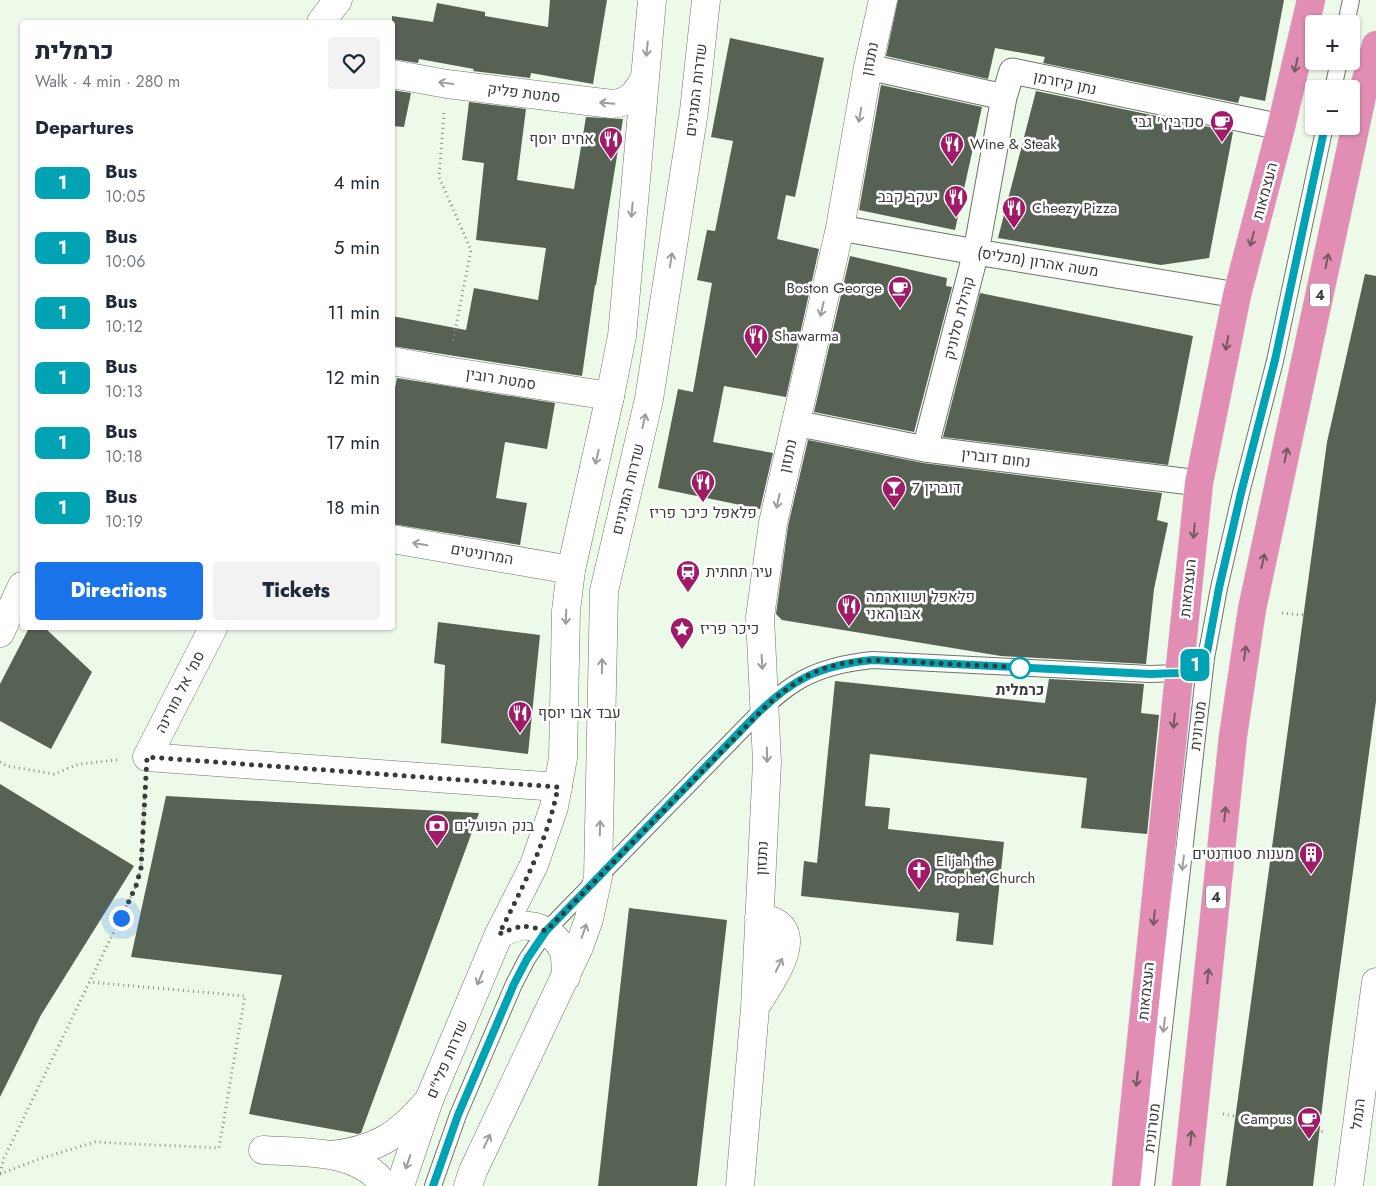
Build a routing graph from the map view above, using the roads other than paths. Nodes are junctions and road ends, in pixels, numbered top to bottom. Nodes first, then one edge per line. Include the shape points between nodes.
1 (338, 0) edge
2 (652, 0) edge
3 (706, 0) edge
4 (883, 0) edge
5 (1311, 0) edge
6 (1351, 0) edge
7 (1348, 15) edge
8 (323, 20) edge
9 (1376, 45) edge
10 (868, 67) junction
11 (395, 75) edge
12 (644, 79) junction
13 (1370, 80) edge
14 (1004, 98) junction
15 (1281, 128) junction
16 (1323, 135) edge
17 (840, 228) junction
18 (976, 252) junction
19 (1237, 295) junction
20 (395, 362) edge
21 (610, 396) junction
22 (796, 423) junction
23 (925, 449) junction
24 (1199, 483) junction
25 (395, 540) edge
26 (571, 570) junction
27 (20, 590) edge
28 (212, 630) edge
29 (0, 633) edge
30 (1206, 658) junction
31 (1179, 673) junction
32 (766, 706) junction
33 (558, 787) junction
34 (598, 877) junction
35 (546, 931) junction
36 (499, 934) junction
37 (566, 976) junction
38 (1376, 982) edge
39 (429, 1100) junction
40 (263, 1150) dead end
41 (333, 1156) junction
42 (385, 1186) edge
43 (400, 1186) edge
44 (433, 1186) edge
45 (468, 1186) edge
46 (740, 1186) edge
47 (1126, 1186) edge
48 (1146, 1186) edge
49 (1186, 1186) edge
50 (1350, 1186) edge

1 - 8 street
2 -> 12 street
34 -> 3 street, שדרות המגינים via 604,591 649,399 694,111
4 - 10 street, נתנזון
5 -> 15 highway, העצמאות
6 - 7 lane
9 - 13 highway, 4
10 - 14 street
10 -> 17 street, נתנזון
12 -> 11 street, סמטת פליק via 634,95 626,101 612,104
12 -> 21 street via 622,336
49 -> 13 highway, 4 via 1233,736 1252,609
14 - 15 street, נתן קיזרמן via 1012,71
14 - 18 street, קהילת סלוניק
15 -> 19 highway, העצמאות
16 - 30 lane, מטרונית
17 - 18 street, משה אהרון (מכליס)
17 -> 22 street, נתנזון
18 - 19 street, משה אהרון (מכליס)
18 - 23 street, קהילת סלוניק
19 -> 24 highway, העצמאות
20 - 21 street, סמטת רובין
21 -> 26 street
22 - 23 street, נחום דוברין
22 -> 32 street, נתנזון via 773,523 760,617
23 - 24 street, נחום דוברין
24 -> 31 highway, העצמאות
26 -> 25 street, המרוניטים
26 -> 33 street via 566,611 562,758
27 - 29 street
28 - 33 street, סמ' אל מורינה via 147,757
30 - 31 lane
30 -> 48 lane, מטרונית
31 - 32 lane via 873,660 823,669 786,689
31 -> 47 highway, העצמאות
32 - 34 lane
32 -> 46 street, נתנזון via 767,762 759,918 778,924 785,933 787,946 773,979 755,1008
33 - 36 street via 534,865
34 - 35 lane
37 -> 34 street, שדרות המגינים via 579,947
35 - 36 street via 529,925
35 - 37 street via 564,952
35 - 44 lane via 514,984 458,1115
36 -> 39 street, שדרות פלי"ם
45 -> 37 street
38 - 50 street, הנמל
39 - 41 street via 406,1125 385,1140
39 -> 43 street, שדרות פלי"ם
40 - 41 street
41 - 42 street via 367,1168

